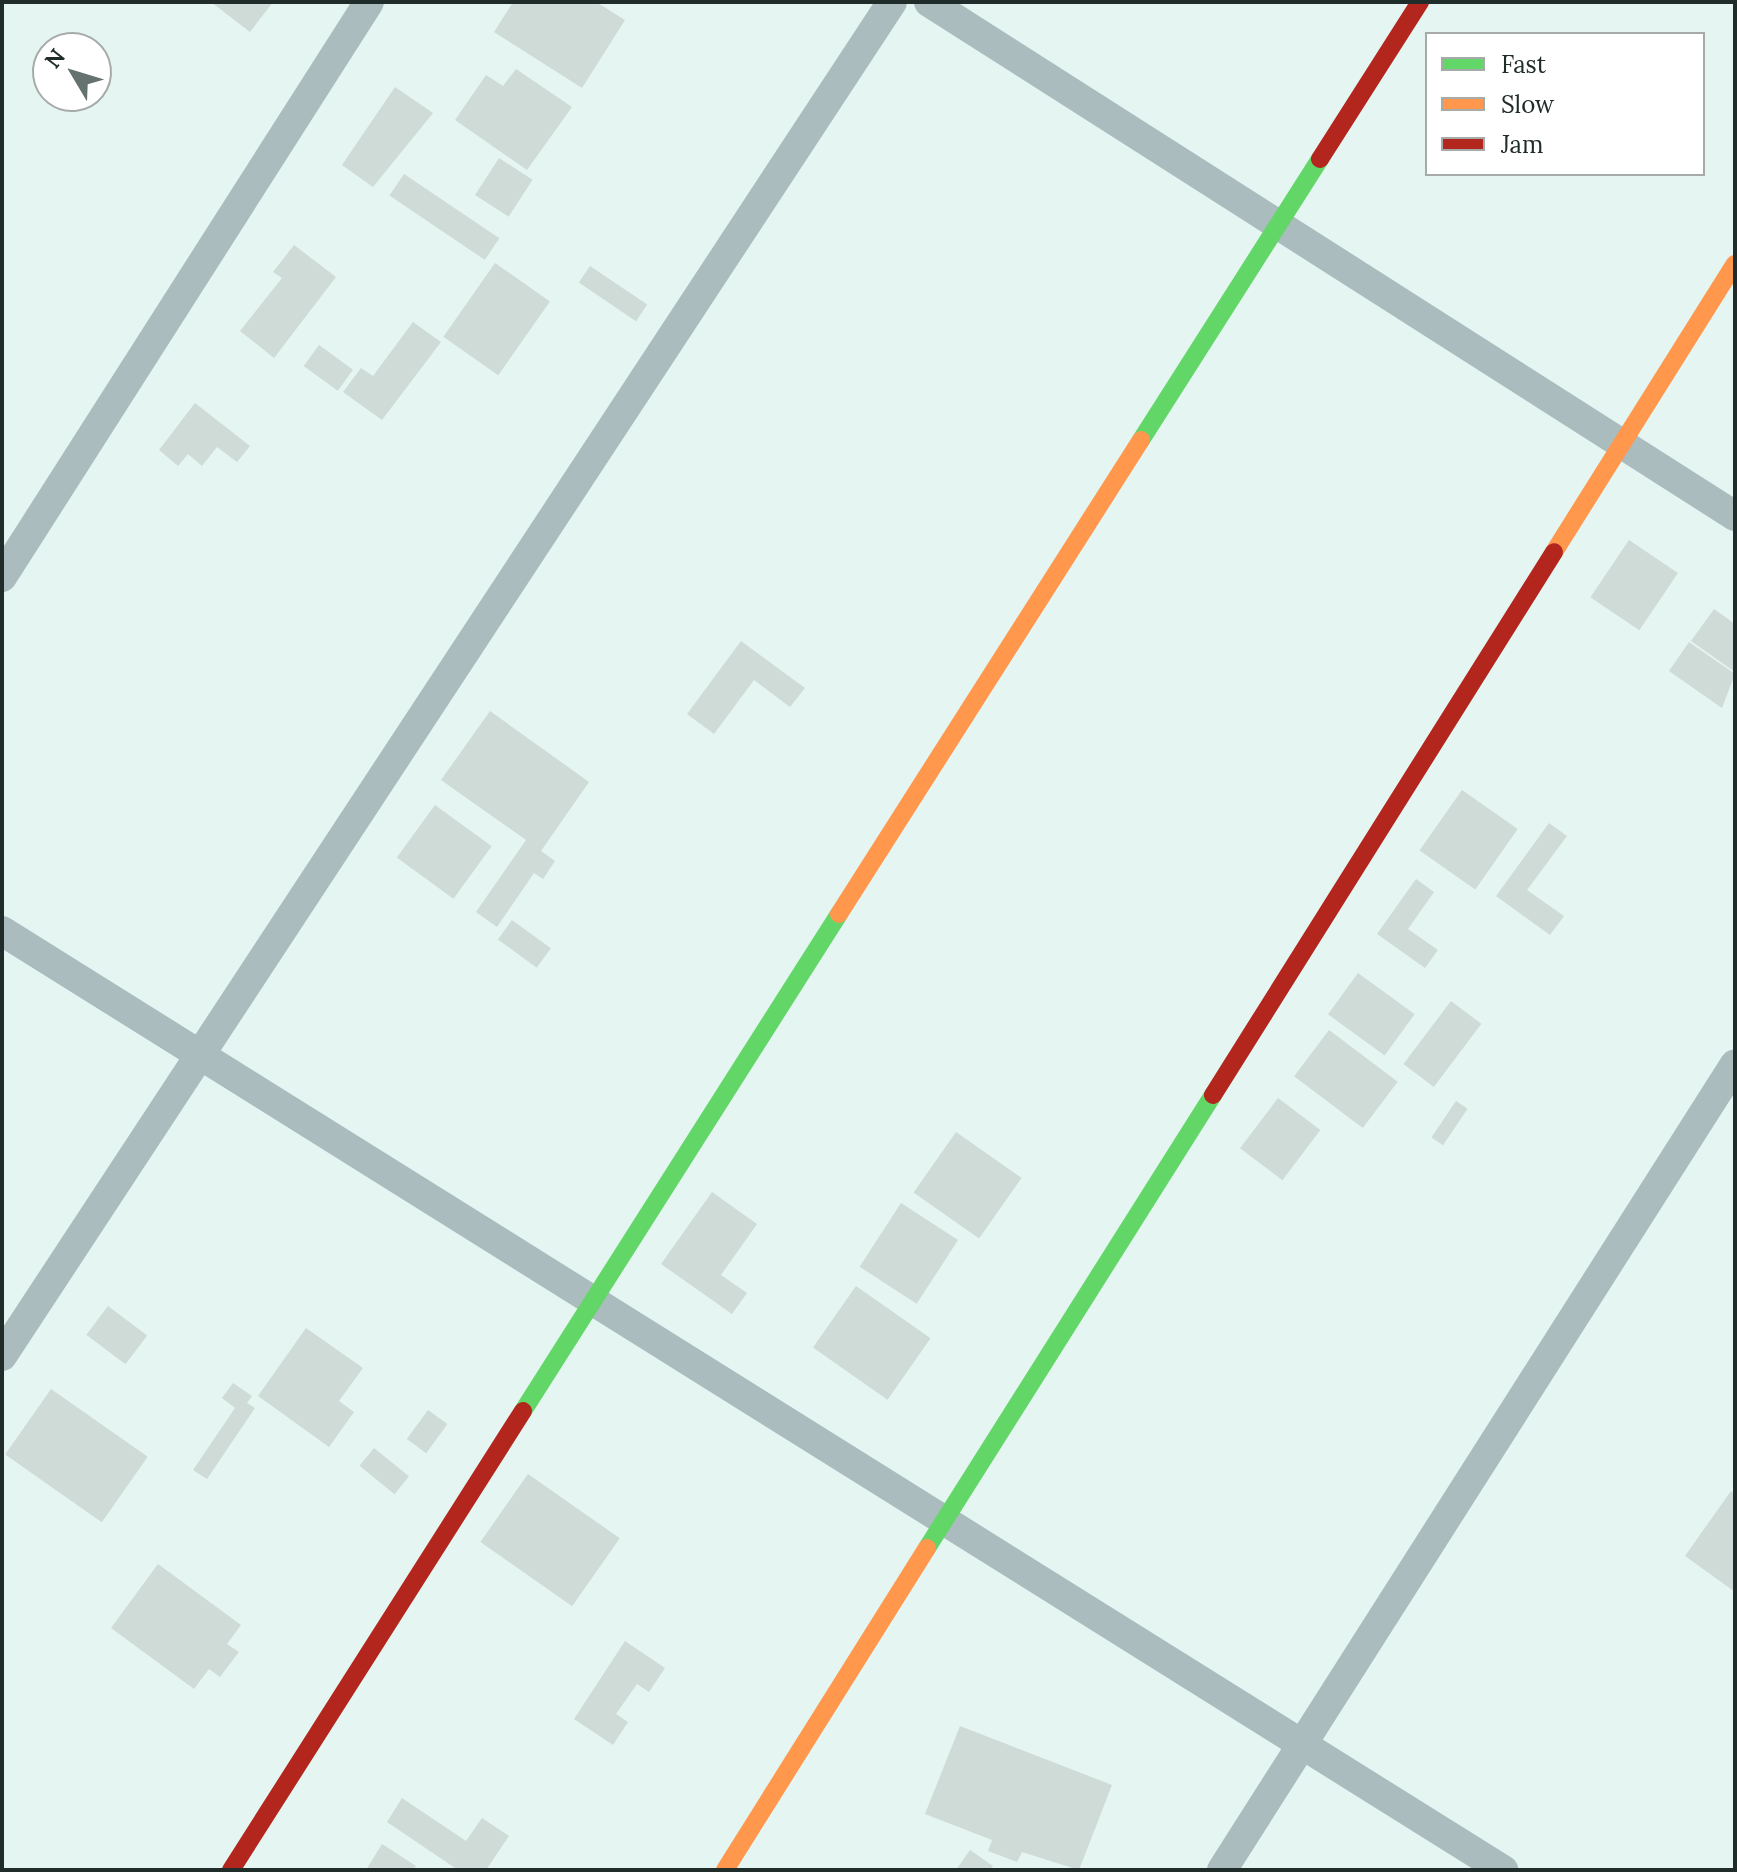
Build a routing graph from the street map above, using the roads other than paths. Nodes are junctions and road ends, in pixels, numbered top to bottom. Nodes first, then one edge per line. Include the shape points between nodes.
1 (369, 2) edge
2 (892, 2) edge
3 (929, 2) edge
4 (1420, 2) edge
5 (1278, 224) junction
6 (1735, 264) edge
7 (1621, 443) junction
8 (1735, 516) edge
9 (2, 577) edge
10 (2, 931) edge
11 (196, 1052) junction
12 (1735, 1064) edge
13 (589, 1298) junction
14 (2, 1356) edge
15 (944, 1520) junction
16 (1301, 1743) junction
17 (231, 1870) edge
18 (725, 1870) edge
19 (1222, 1870) edge
20 (1503, 1870) edge

1 - 9 street
2 - 11 street
3 - 5 street
4 - 5 street
5 - 7 street
5 - 13 street
6 - 7 street
7 - 8 street
7 - 15 street
10 - 11 street
11 - 13 street
11 - 14 street
12 - 16 street
13 - 15 street
13 - 17 street
15 - 16 street
15 - 18 street
16 - 19 street
16 - 20 street

